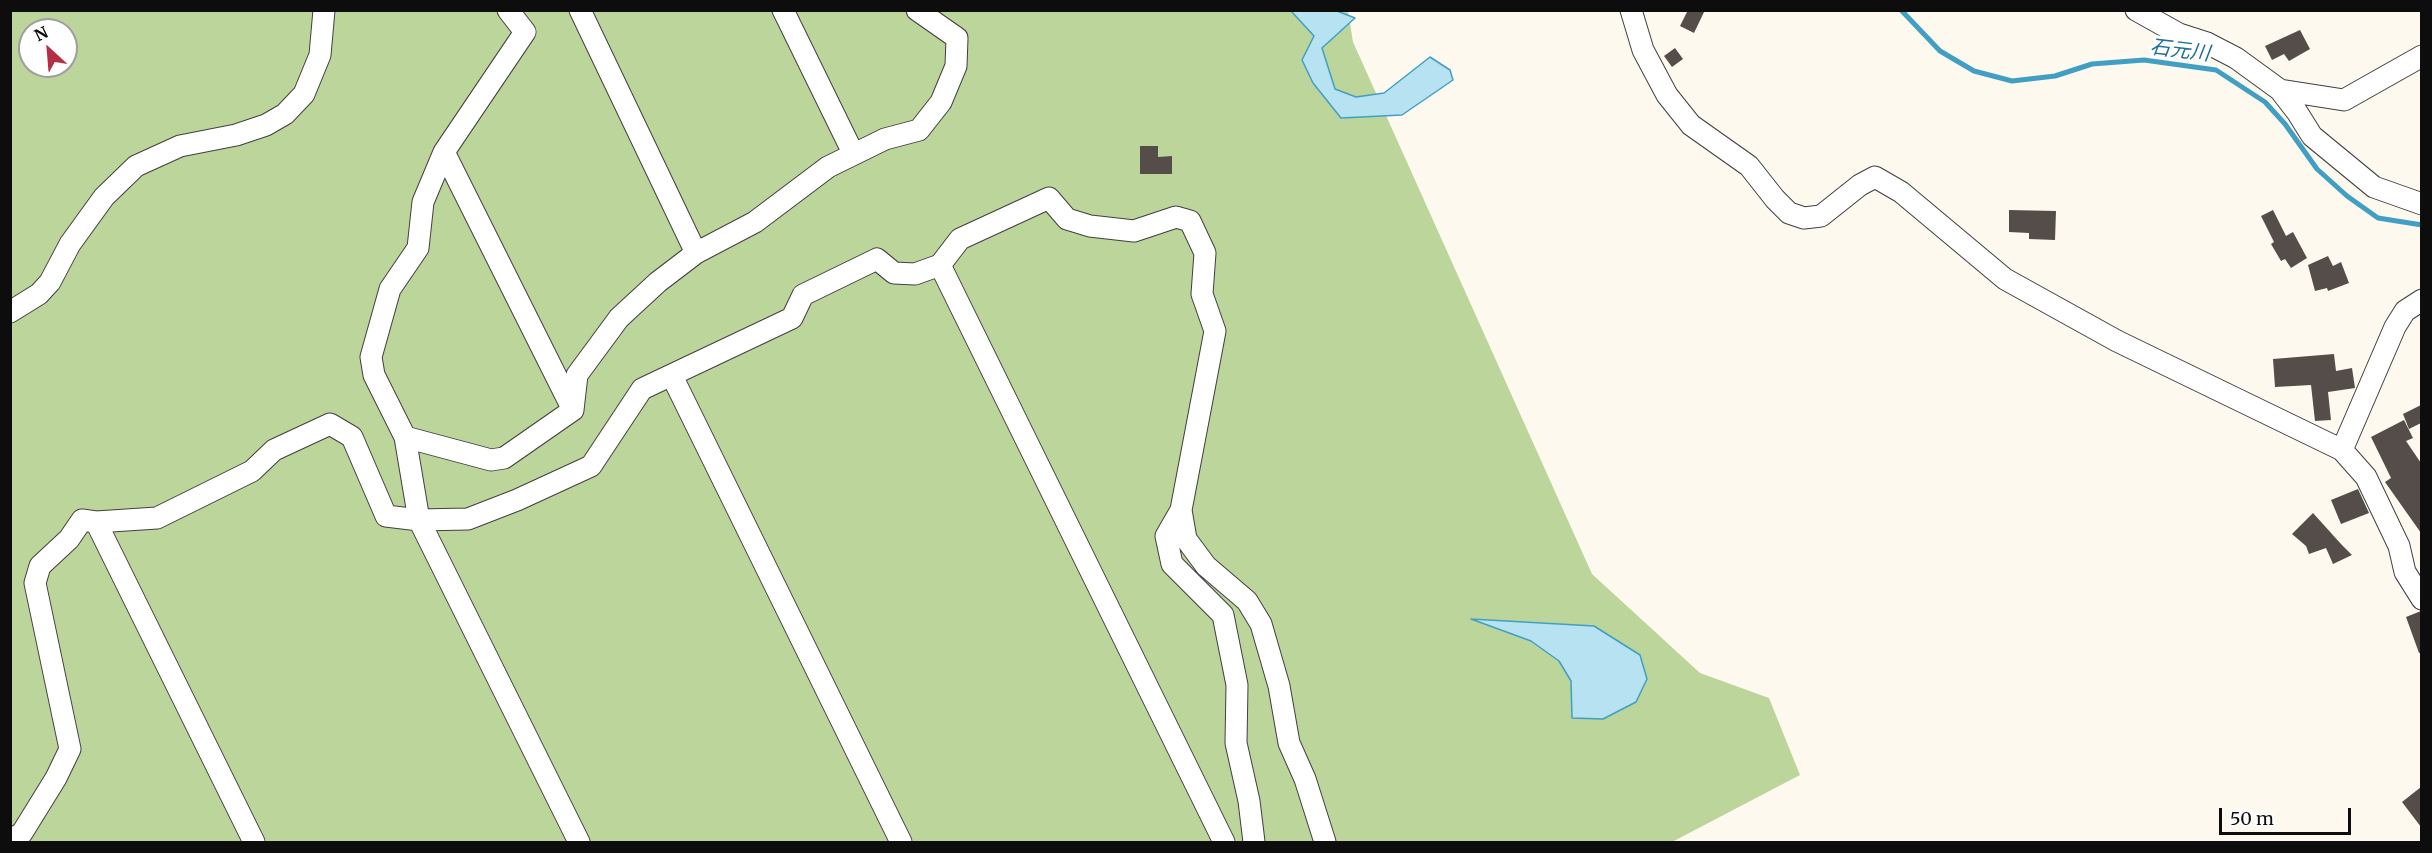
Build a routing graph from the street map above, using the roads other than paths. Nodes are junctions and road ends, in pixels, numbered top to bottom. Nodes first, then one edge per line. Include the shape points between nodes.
1 (324, 10) edge
2 (508, 10) edge
3 (580, 10) edge
4 (783, 10) edge
5 (917, 10) edge
6 (1631, 10) edge
7 (2136, 10) edge
8 (2421, 56) edge
9 (2280, 90) junction
10 (444, 152) junction
11 (853, 153) junction
12 (2421, 204) edge
13 (696, 253) junction
14 (940, 265) junction
15 (2421, 300) edge
16 (10, 312) edge
17 (672, 376) junction
18 (573, 410) junction
19 (405, 437) junction
20 (2342, 450) junction
21 (1181, 510) junction
22 (419, 520) junction
23 (96, 522) junction
24 (2421, 599) edge
25 (10, 840) edge
26 (254, 843) edge
27 (579, 843) edge
28 (901, 843) edge
29 (1224, 843) edge
30 (1254, 843) edge
31 (1325, 843) edge

1 - 16 street via 320,55 304,94 285,114 236,135 180,146 136,166 104,197 70,244 50,282
2 - 10 street via 525,32
3 - 13 street
4 - 11 street
5 - 11 street via 957,38 956,66 941,102 919,130
6 - 20 street via 1642,50 1667,94 1691,124 1749,166 1789,213 1804,218 1821,216 1875,177 1900,192 2005,279 2117,341
7 - 9 street via 2179,34 2236,58
8 - 9 street via 2344,100
9 - 12 street via 2312,136 2374,187
10 - 18 street
10 - 19 street via 423,202 418,248 390,289 371,357 374,375
11 - 13 street via 755,222
13 - 18 street via 619,318 577,375
14 - 17 street via 915,274 894,273 877,259 803,295 792,318
14 - 21 street via 960,239 1049,198 1067,219 1090,226 1134,231 1176,217 1190,221 1205,253 1202,294 1215,331
14 - 29 street
15 - 20 street via 2405,311 2395,327
17 - 22 street via 642,388 591,465 468,519
17 - 28 street
18 - 19 street via 504,458 491,460
19 - 22 street
20 - 24 street via 2366,477 2399,546 2405,572
21 - 30 street via 1166,536 1172,564 1222,615 1237,685 1236,743
21 - 31 street via 1186,539 1206,566 1247,601 1261,624 1279,686 1288,743 1305,779
22 - 23 street via 386,516 351,436 330,424 274,450 252,471 157,518
22 - 27 street
23 - 25 street via 82,520 69,539 40,566 35,583 70,749 22,833
23 - 26 street

